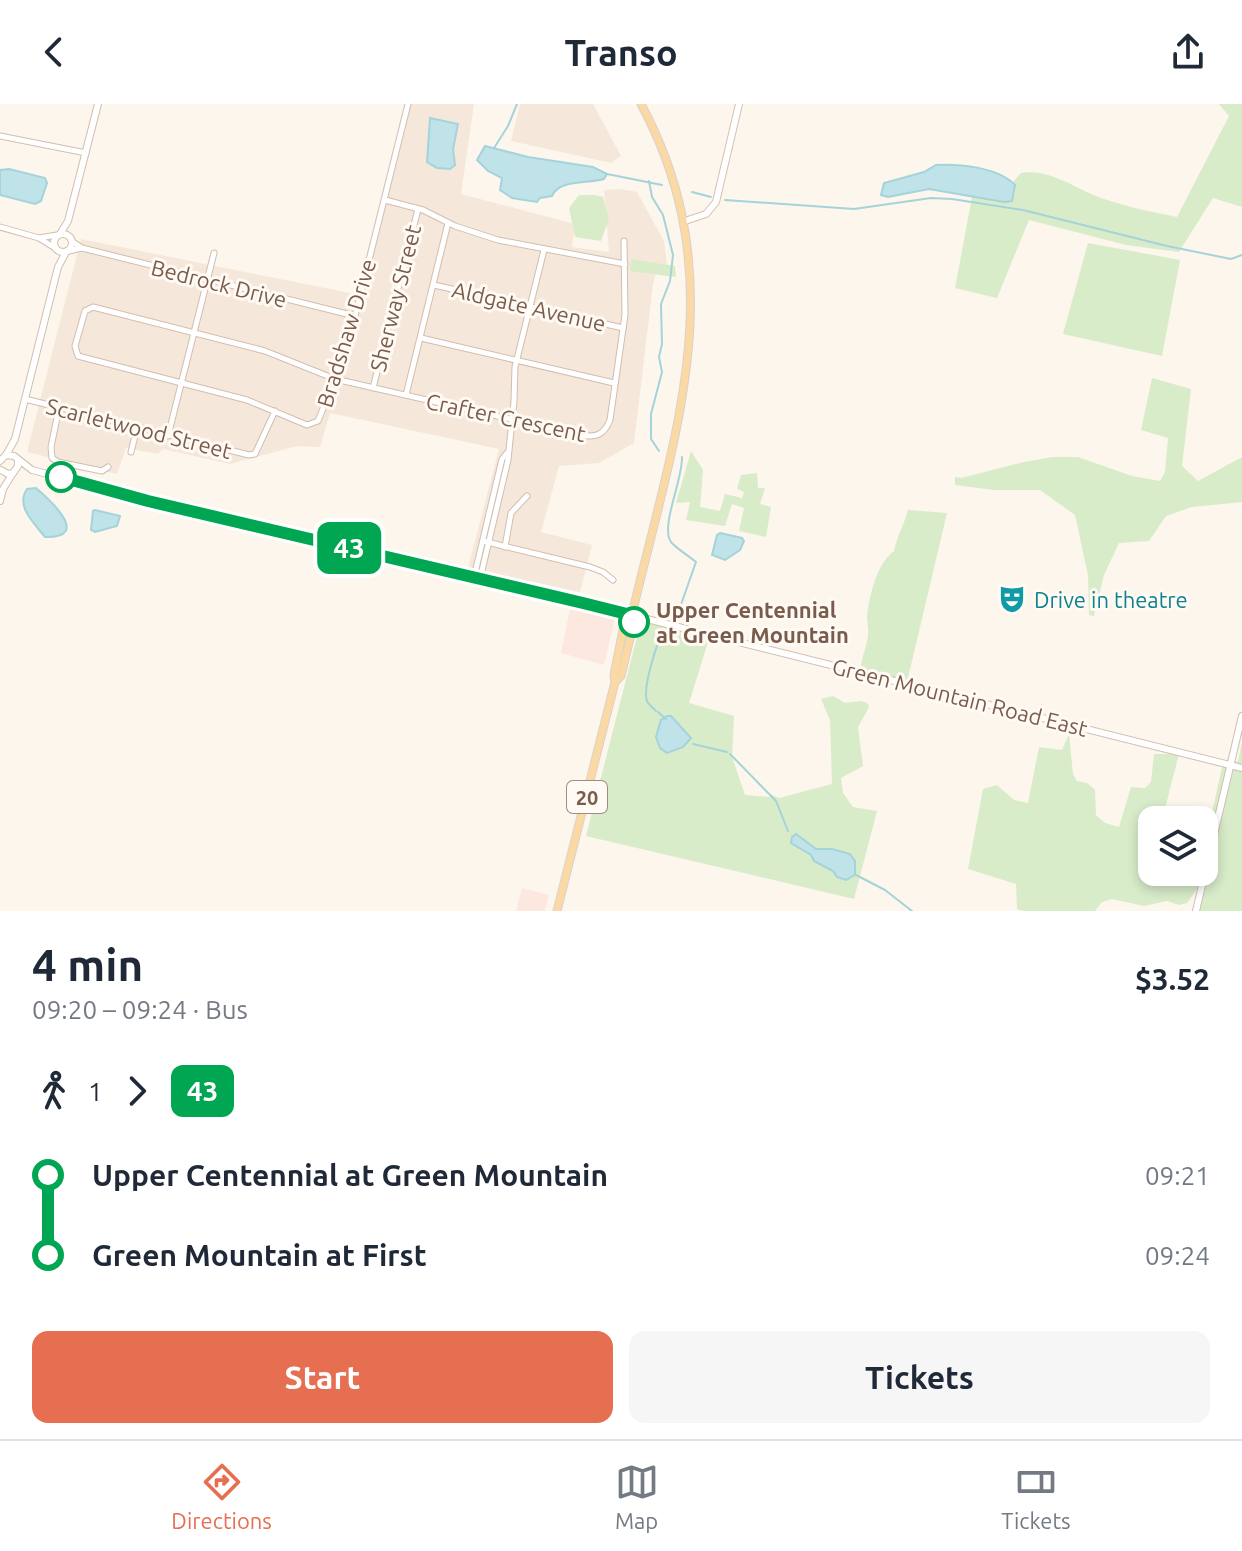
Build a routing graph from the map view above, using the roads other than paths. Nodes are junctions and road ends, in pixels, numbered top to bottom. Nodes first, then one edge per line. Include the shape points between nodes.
1 (98, 104) edge
2 (408, 104) edge
3 (641, 104) edge
4 (739, 104) edge
5 (0, 136) edge
6 (86, 153) junction
7 (385, 200) junction
8 (418, 209) junction
9 (68, 221) junction
10 (685, 221) junction
11 (448, 223) junction
12 (0, 227) edge
13 (59, 235) junction
14 (39, 238) junction
15 (71, 239) junction
16 (624, 241) dead end
17 (82, 248) junction
18 (56, 249) junction
19 (544, 250) junction
20 (68, 251) junction
21 (214, 253) dead end
22 (625, 264) junction
23 (58, 267) junction
24 (207, 280) junction
25 (434, 285) junction
26 (529, 305) junction
27 (355, 316) junction
28 (623, 328) junction
29 (195, 331) junction
30 (421, 338) junction
31 (516, 360) junction
32 (335, 379) junction
33 (614, 383) junction
34 (182, 384) junction
35 (373, 388) junction
36 (406, 395) junction
37 (25, 399) junction
38 (59, 408) junction
39 (275, 411) junction
40 (513, 419) junction
41 (137, 428) junction
42 (168, 436) junction
43 (15, 439) junction
44 (131, 452) dead end
45 (3, 458) edge
46 (17, 460) junction
47 (108, 467) dead end
48 (0, 469) edge
49 (32, 470) junction
50 (14, 472) junction
51 (3, 489) junction
52 (527, 496) dead end
53 (0, 501) edge
54 (486, 542) junction
55 (505, 547) junction
56 (477, 578) junction
57 (613, 580) dead end
58 (631, 615) junction
59 (1242, 716) edge
60 (1231, 765) junction
61 (1242, 768) edge
62 (557, 911) edge
63 (1196, 911) edge

1 - 6 street
2 - 7 street, Bradshaw Drive
3 - 10 main road, 20 via 664,150
4 - 10 street via 716,202 706,214
5 - 6 street
6 - 9 street
7 - 8 street
7 - 27 street, Bradshaw Drive
8 - 11 street
8 - 35 street, Sherway Street
9 - 13 street
9 - 15 street
10 - 58 main road, 20 via 691,269 690,348
11 - 19 street
11 - 25 street
12 - 14 street
13 - 14 street
13 - 15 street
13 - 18 street
14 - 18 street
15 - 17 street, Bedrock Drive
15 - 20 street
16 - 22 street, Crafter Crescent
17 - 20 street, Bedrock Drive
17 - 24 street, Bedrock Drive
18 - 20 street
18 - 23 street
19 - 22 street
19 - 26 street
20 - 23 street
21 - 24 street
22 - 28 street, Crafter Crescent
23 - 37 street
24 - 27 street, Bedrock Drive
24 - 29 street
25 - 26 street, Aldgate Avenue
25 - 30 street
26 - 28 street, Aldgate Avenue
26 - 31 street
27 - 32 street, Bradshaw Drive
28 - 33 street, Crafter Crescent
29 - 32 street, Crafter Crescent
29 - 34 street
29 - 34 street, Bradshaw Drive via 93,307 85,311 75,346 78,356
30 - 31 street
30 - 36 street
31 - 33 street
31 - 40 street
32 - 35 street, Crafter Crescent
32 - 39 street, Bradshaw Drive via 318,421 307,425
33 - 40 street, Crafter Crescent via 610,420 597,436
34 - 39 street, Bradshaw Drive
34 - 42 street
35 - 36 street, Crafter Crescent
36 - 40 street, Crafter Crescent
37 - 38 street, Scarletwood Street
37 - 43 street
38 - 41 street, Scarletwood Street
38 - 47 street via 52,458 102,471
39 - 42 street, Scarletwood Street via 255,454
40 - 54 street
41 - 42 street, Scarletwood Street
41 - 44 street
43 - 45 street
43 - 46 street
45 - 46 street
46 - 49 street
46 - 50 street
48 - 50 street
48 - 51 street
49 - 50 street
49 - 56 street, Green Mountain Road East
50 - 51 street
51 - 53 street
52 - 55 street via 511,513
54 - 55 street
54 - 56 street
55 - 57 street via 590,567
56 - 58 street, Green Mountain Road East
58 - 60 street, Green Mountain Road East
58 - 62 main road, 20 via 625,620 615,682
59 - 60 street
60 - 61 street, Green Mountain Road East
60 - 63 street

